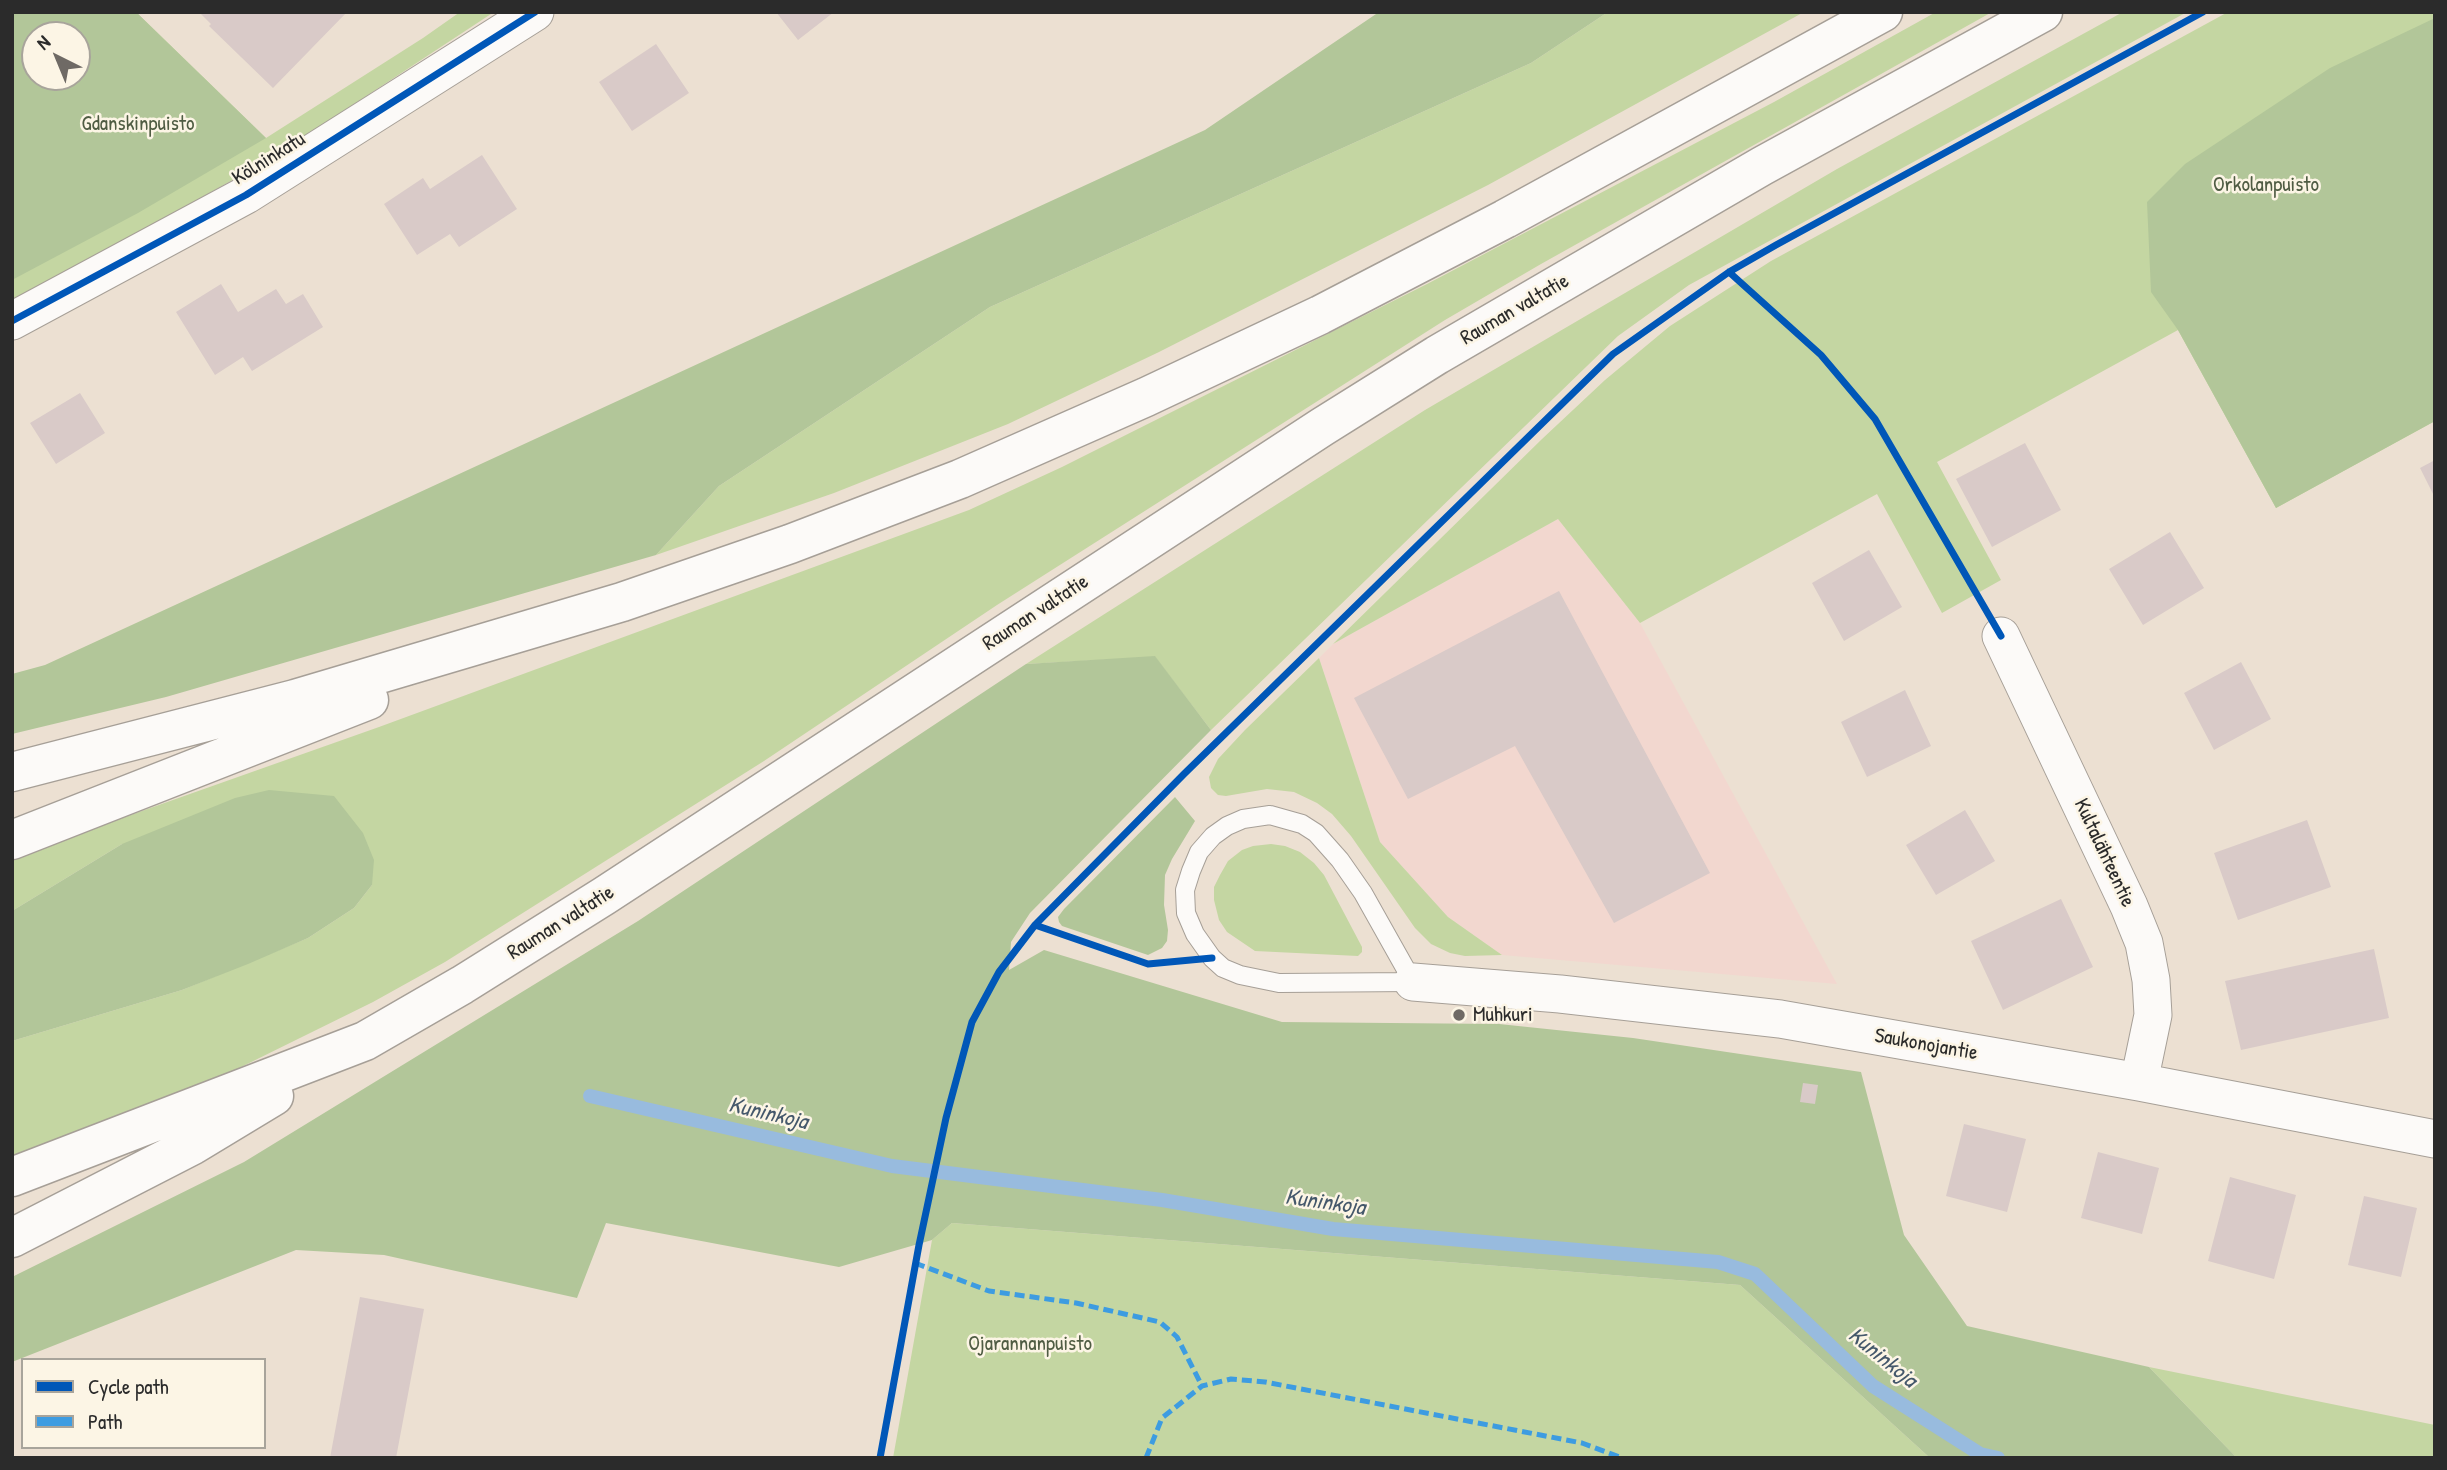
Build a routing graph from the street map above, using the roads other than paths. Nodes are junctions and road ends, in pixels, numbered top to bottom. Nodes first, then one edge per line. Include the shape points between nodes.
1 (535, 12) edge
2 (1883, 12) edge
3 (2043, 12) edge
4 (12, 321) edge
5 (622, 602) junction
6 (2001, 636) dead end
7 (12, 772) edge
8 (12, 839) edge
9 (1413, 982) junction
10 (365, 1041) junction
11 (2139, 1082) junction
12 (2435, 1139) edge
13 (12, 1177) edge
14 (12, 1238) edge

1 - 4 street, Kölninkatu via 246,195
2 - 5 highway via 1493,225 1158,391 960,479
3 - 10 highway, Rauman valtatie via 1762,166 1437,355 604,896
5 - 7 highway via 295,699
5 - 8 highway
6 - 11 street, Kultalähteentie via 2144,943 2153,1015
9 - 9 lane via 1363,893 1328,846 1302,824 1270,815 1242,819 1213,836 1199,852 1185,890 1186,913 1195,934 1223,968 1279,984
9 - 11 street, Saukonojantie via 1780,1019
10 - 13 highway, Rauman valtatie
10 - 14 highway via 193,1145
11 - 12 street, Saukonojantie

